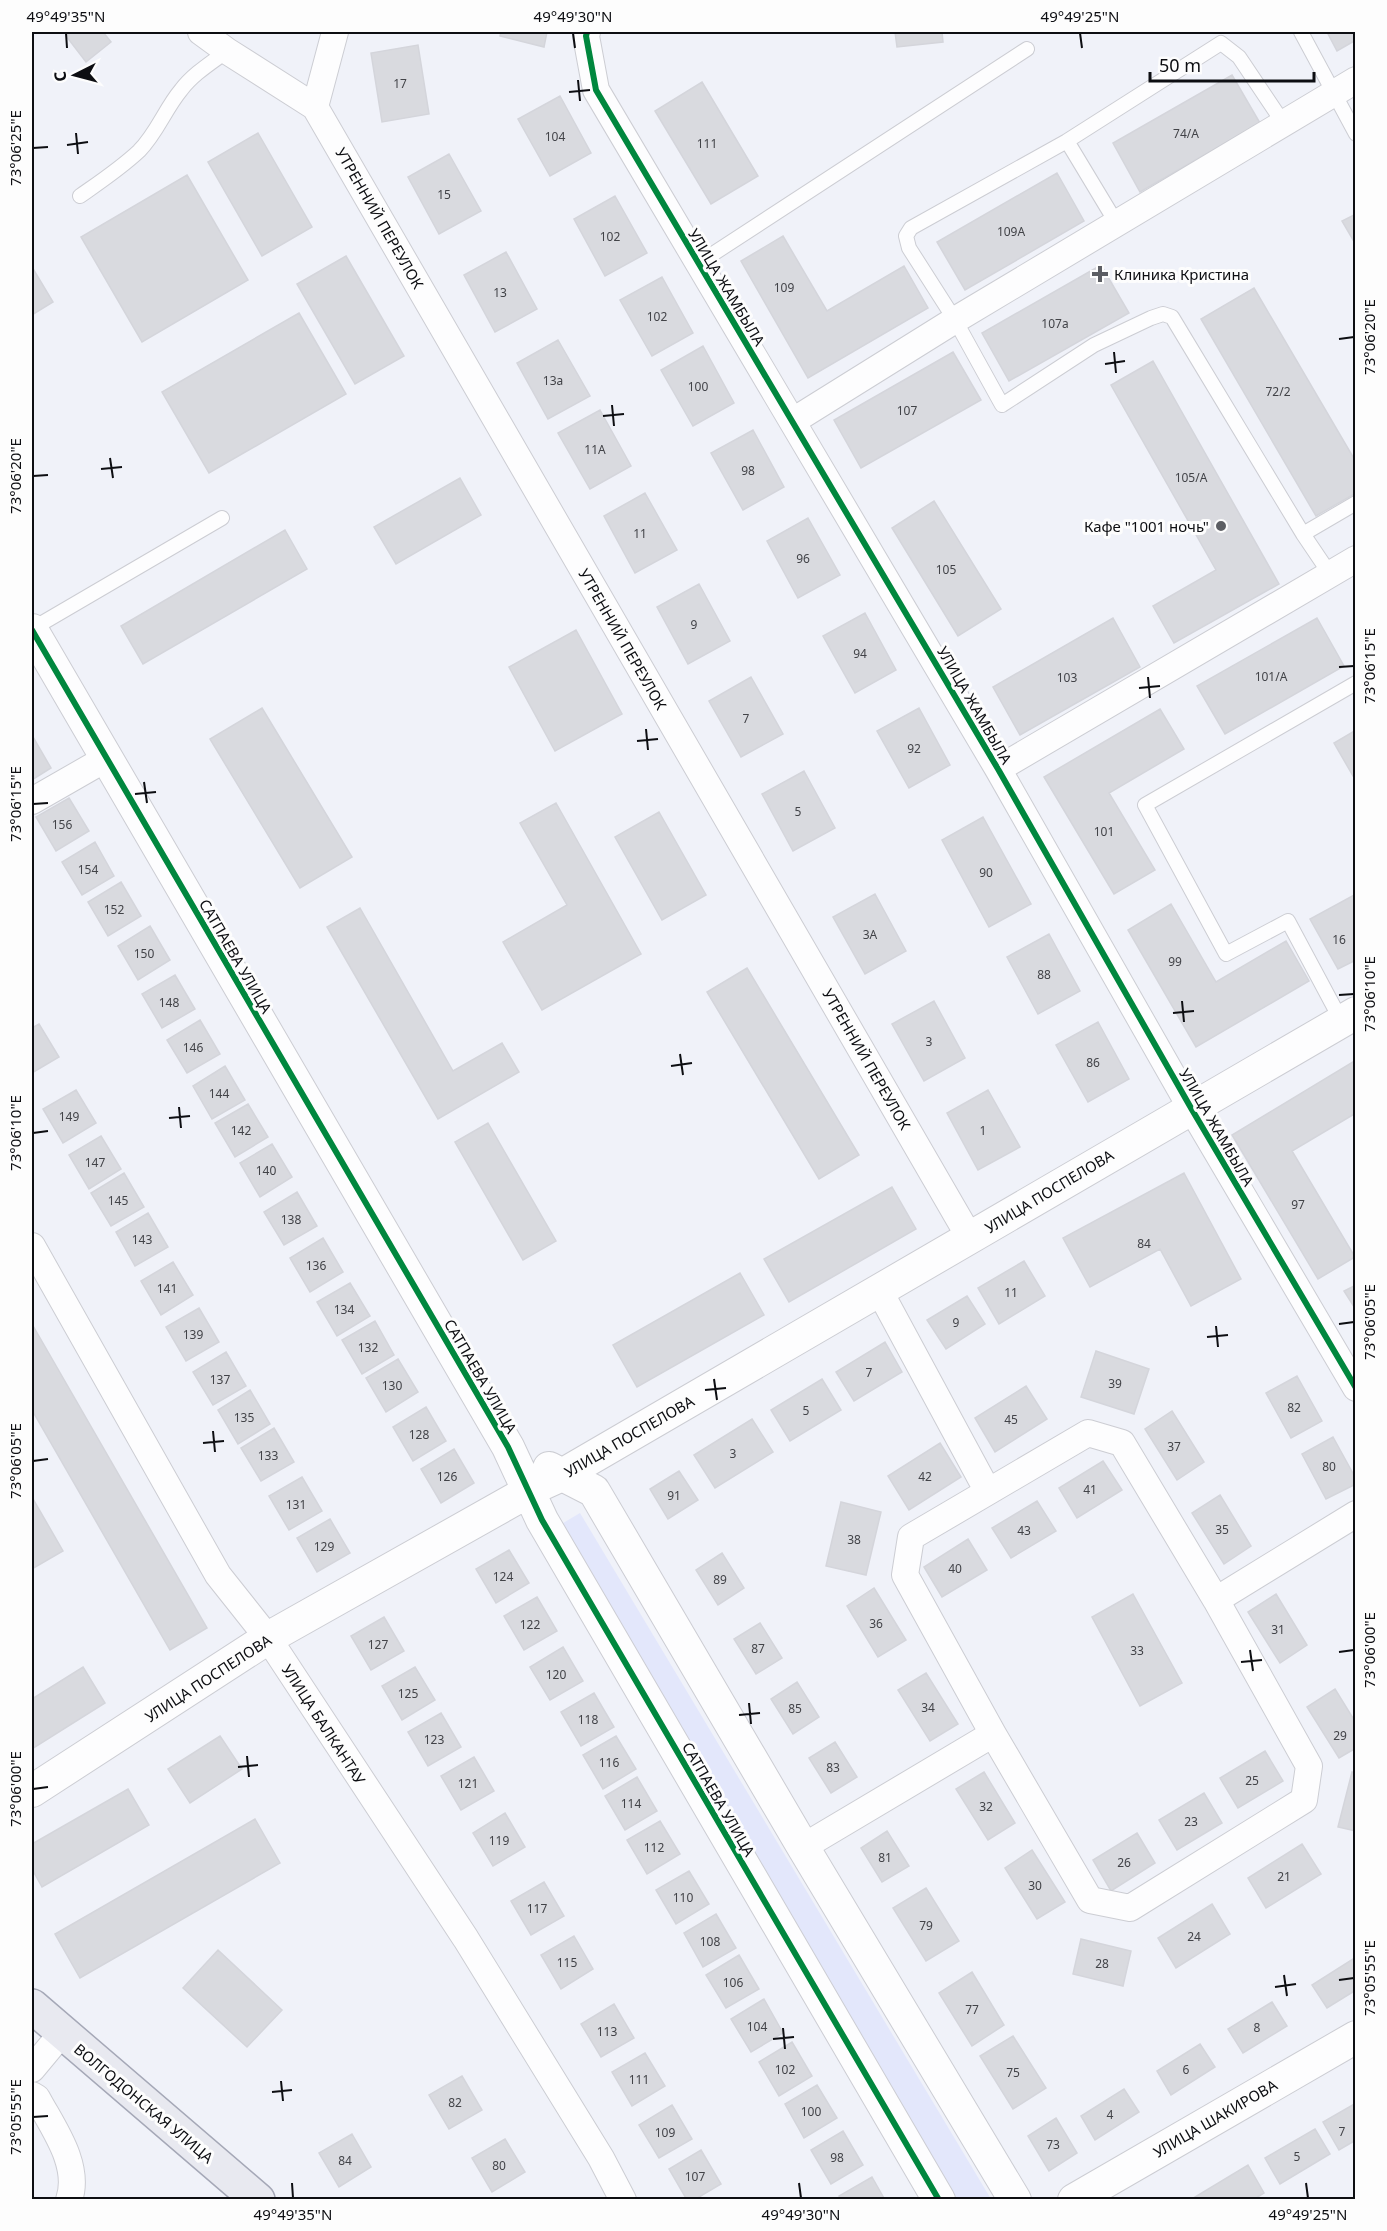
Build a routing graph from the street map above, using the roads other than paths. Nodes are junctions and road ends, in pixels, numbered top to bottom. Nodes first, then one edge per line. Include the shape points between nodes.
1 (201, 32) edge
2 (335, 32) edge
3 (587, 32) edge
4 (1301, 32) edge
5 (1027, 49) dead end
6 (227, 51) junction
7 (1356, 80) edge
8 (1333, 94) junction
9 (315, 107) junction
10 (1284, 124) junction
11 (1356, 134) edge
12 (1066, 141) junction
13 (80, 196) dead end
14 (1117, 224) junction
15 (699, 263) junction
16 (955, 320) junction
17 (793, 421) junction
18 (1356, 503) edge
19 (222, 518) dead end
20 (1303, 534) junction
21 (1356, 559) edge
22 (1330, 574) junction
23 (32, 629) edge
24 (1356, 683) edge
25 (107, 758) junction
26 (998, 769) junction
27 (32, 801) edge
28 (1349, 1017) edge
29 (1191, 1108) junction
30 (970, 1238) junction
31 (32, 1246) edge
32 (879, 1290) junction
33 (1356, 1388) edge
34 (508, 1447) junction
35 (562, 1475) junction
36 (987, 1490) junction
37 (528, 1492) junction
38 (1356, 1514) edge
39 (1215, 1600) junction
40 (268, 1638) junction
41 (993, 1734) junction
42 (32, 1791) edge
43 (803, 1847) junction
44 (32, 2006) edge
45 (62, 2033) junction
46 (1354, 2041) edge
47 (32, 2069) edge
48 (32, 2095) edge
49 (69, 2199) edge
50 (258, 2199) edge
51 (623, 2199) edge
52 (939, 2199) edge
53 (1015, 2199) edge
54 (1074, 2199) edge

1 - 6 street
2 - 9 street
3 - 15 street, УЛИЦА ЖАМБЫЛА via 596,90
4 - 8 lane
5 - 15 lane
6 - 9 street
6 - 13 lane via 181,89 139,150
7 - 8 street
8 - 10 street
8 - 11 lane
9 - 30 street, УТРЕННИЙ ПЕРЕУЛОК
10 - 12 lane via 1239,57 1221,44
10 - 14 street
12 - 14 lane
12 - 16 lane via 911,228 906,236 909,248
14 - 16 street
15 - 17 street, УЛИЦА ЖАМБЫЛА
16 - 17 street
16 - 20 lane via 1002,405 1095,345 1151,318 1163,314 1172,317
17 - 26 street, УЛИЦА ЖАМБЫЛА
18 - 20 lane
19 - 23 lane
20 - 22 lane
21 - 22 street
22 - 26 street
23 - 25 street, САТПАЕВА УЛИЦА
24 - 28 lane via 1145,805 1226,954 1288,921
25 - 27 street
25 - 34 street, САТПАЕВА УЛИЦА
26 - 29 street, УЛИЦА ЖАМБЫЛА
28 - 29 street, УЛИЦА ПОСПЕЛОВА
29 - 30 street, УЛИЦА ПОСПЕЛОВА
29 - 33 street, УЛИЦА ЖАМБЫЛА
30 - 32 street, УЛИЦА ПОСПЕЛОВА
31 - 40 street, УЛИЦА БАЛКАНТАУ via 218,1575
32 - 35 street, УЛИЦА ПОСПЕЛОВА
32 - 36 street
34 - 35 street, САТПАЕВА УЛИЦА
34 - 37 street, САТПАЕВА УЛИЦА
35 - 37 street, УЛИЦА ПОСПЕЛОВА
35 - 43 street, САТПАЕВА УЛИЦА via 594,1491
36 - 39 street via 1088,1433 1122,1443
36 - 41 street via 911,1537 904,1575
37 - 40 street, УЛИЦА ПОСПЕЛОВА
37 - 52 street, САТПАЕВА УЛИЦА
38 - 39 street
39 - 41 street via 1309,1766 1304,1800 1130,1908 1090,1900
40 - 42 street, УЛИЦА ПОСПЕЛОВА
40 - 51 street, УЛИЦА БАЛКАНТАУ via 466,1939
41 - 43 street
43 - 53 street, САТПАЕВА УЛИЦА
44 - 45 main road, ВОЛГОДОНСКАЯ УЛИЦА
45 - 47 street
45 - 50 main road, ВОЛГОДОНСКАЯ УЛИЦА
46 - 54 street, УЛИЦА ШАКИРОВА
48 - 49 street via 67,2154 72,2190

